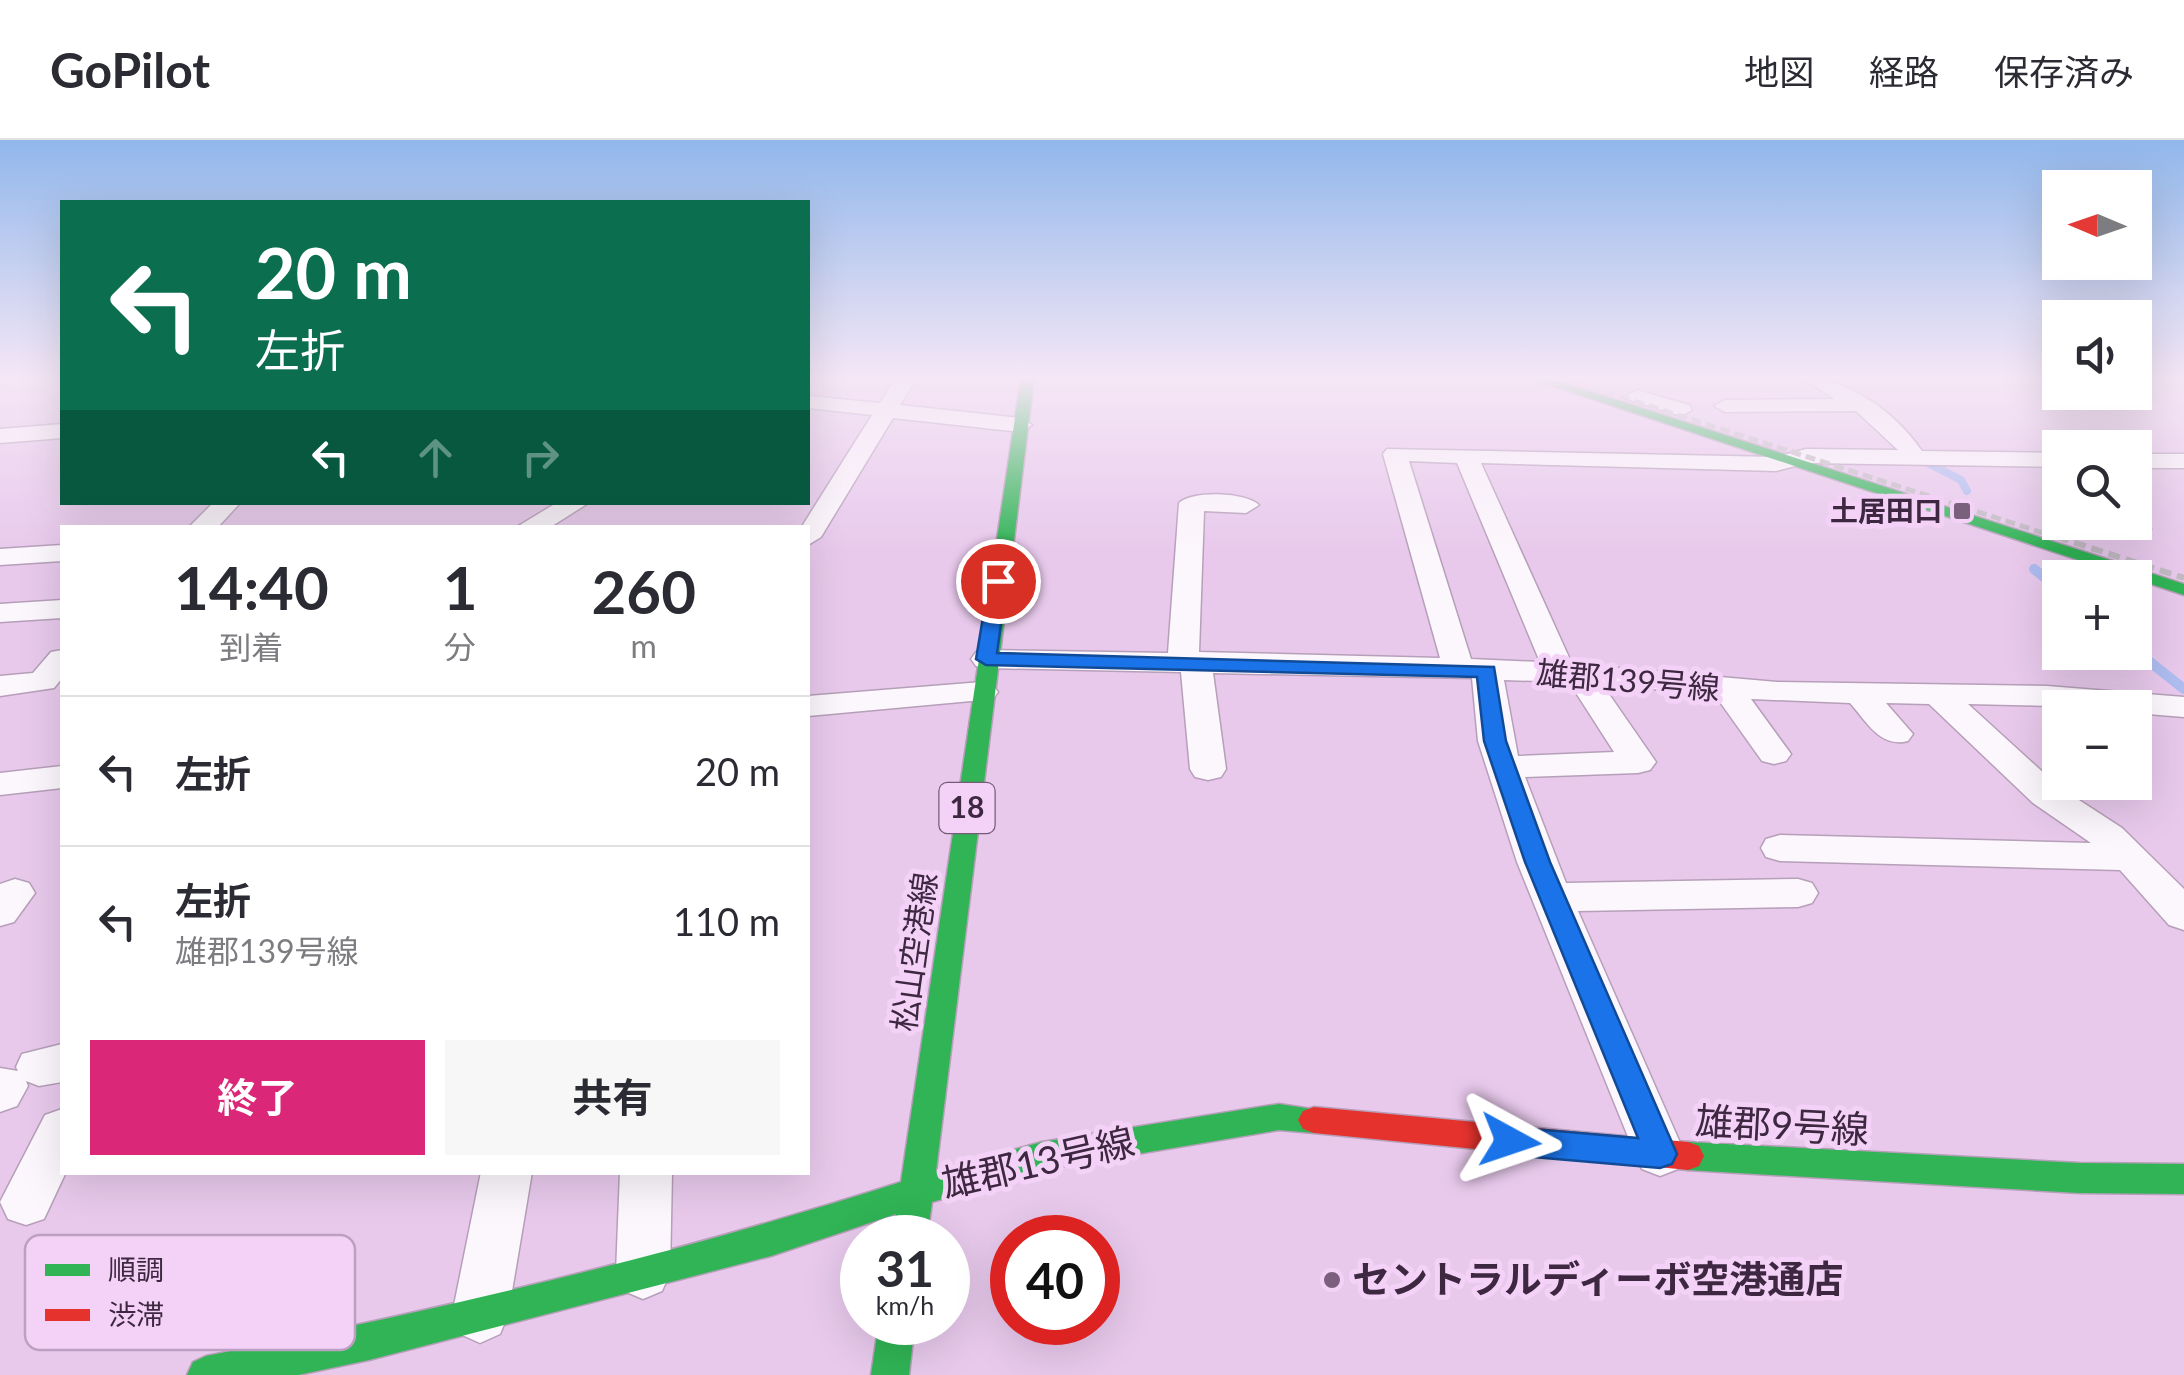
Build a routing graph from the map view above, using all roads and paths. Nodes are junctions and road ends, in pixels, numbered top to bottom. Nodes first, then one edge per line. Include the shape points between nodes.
1 (869, 436) edge
2 (1020, 436) edge
3 (1713, 436) edge
4 (1807, 436) edge
5 (1901, 436) edge
6 (1830, 456) junction
7 (1466, 457) junction
8 (1915, 458) junction
9 (2032, 459) junction
10 (2042, 459) edge
11 (1788, 460) junction
12 (2152, 461) edge
13 (2184, 461) edge
14 (2152, 464) edge
15 (2042, 466) edge
16 (2184, 478) edge
17 (226, 505) edge
18 (572, 505) edge
19 (1246, 505) dead end
20 (204, 525) edge
21 (534, 525) edge
22 (810, 533) edge
23 (60, 553) edge
24 (0, 557) edge
25 (2184, 590) edge
26 (60, 609) edge
27 (0, 613) edge
28 (986, 659) junction
29 (60, 661) edge
30 (1189, 661) junction
31 (1473, 669) junction
32 (1570, 673) junction
33 (0, 686) edge
34 (1727, 689) junction
35 (982, 692) junction
36 (1858, 692) junction
37 (1938, 694) junction
38 (810, 706) edge
39 (2184, 706) edge
40 (1896, 734) dead end
41 (1774, 754) dead end
42 (1504, 767) junction
43 (1208, 769) dead end
44 (57, 770) edge
45 (0, 784) edge
46 (1780, 848) dead end
47 (2131, 857) junction
48 (0, 894) edge
49 (1798, 894) dead end
50 (1550, 897) junction
51 (0, 912) edge
52 (2184, 914) edge
53 (1199, 1128) joint
54 (60, 1134) edge
55 (1660, 1154) junction
56 (505, 1175) edge
57 (646, 1175) edge
58 (2184, 1179) edge
59 (916, 1193) junction
60 (26, 1202) dead end
61 (913, 1215) edge
62 (643, 1273) junction
63 (480, 1315) junction
64 (355, 1345) edge
65 (894, 1345) edge
66 (330, 1350) edge
67 (206, 1375) edge
68 (890, 1375) edge

1 - 22 street
2 - 28 main road, 松山空港線 / 18
3 - 11 main road
4 - 6 street
5 - 8 street
6 - 8 street
6 - 11 street
7 - 11 street
7 - 31 street via 1395,454
7 - 32 street
8 - 9 street
9 - 10 street
9 - 15 street
11 - 25 main road
12 - 13 street
14 - 16 street
17 - 20 street
18 - 21 street
19 - 30 street via 1192,503
23 - 24 street
26 - 27 street
28 - 30 street, 雄郡139号線
28 - 35 main road, 松山空港線 / 18
29 - 33 street via 43,681
30 - 31 street, 雄郡139号線
30 - 43 street
31 - 32 street, 雄郡139号線
31 - 42 street
32 - 34 street, 雄郡139号線
32 - 42 street via 1638,762
34 - 36 street, 雄郡139号線
34 - 41 street
35 - 38 street
35 - 59 main road, 松山空港線 / 18
36 - 37 street, 雄郡139号線
36 - 40 street
37 - 39 street, 雄郡139号線
37 - 47 street via 2046,795
42 - 50 street
44 - 45 street
46 - 47 street
47 - 52 street
48 - 51 street via 15,893
49 - 50 street
50 - 55 street
53 - 55 main road, 雄郡9号線 via 1279,1117
53 - 59 main road, 雄郡13号線 via 1042,1156
54 - 60 street
55 - 58 main road, 雄郡9号線
56 - 63 street
57 - 62 street
59 - 61 main road, 松山空港線 / 18
59 - 62 main road, 雄郡13号線
62 - 63 main road, 雄郡13号線
63 - 64 main road, 雄郡13号線
65 - 68 main road
66 - 67 main road, 雄郡13号線

